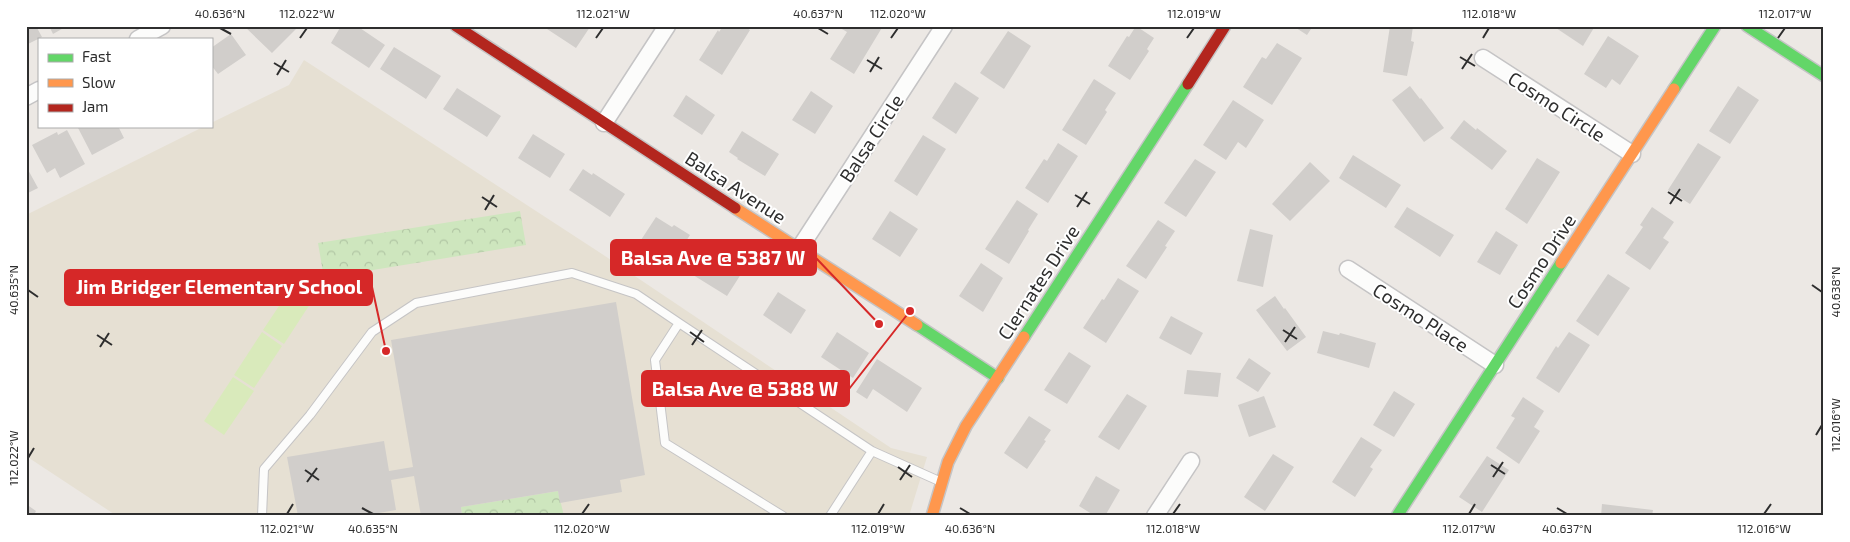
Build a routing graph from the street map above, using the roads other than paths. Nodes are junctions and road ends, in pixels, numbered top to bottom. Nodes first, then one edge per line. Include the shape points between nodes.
1 (162, 26) edge
2 (456, 26) edge
3 (667, 26) edge
4 (944, 26) edge
5 (1225, 26) edge
6 (1715, 26) edge
7 (1747, 26) edge
8 (140, 38) edge
9 (1483, 58) dead end
10 (1824, 76) edge
11 (38, 91) edge
12 (26, 97) edge
13 (604, 122) junction
14 (1632, 154) junction
15 (799, 249) junction
16 (1348, 268) dead end
17 (680, 323) junction
18 (1495, 365) junction
19 (998, 378) junction
20 (872, 451) junction
21 (1191, 461) dead end
22 (941, 482) junction
23 (262, 516) edge
24 (783, 516) edge
25 (830, 516) edge
26 (932, 516) edge
27 (1155, 516) edge
28 (1397, 516) edge

1 - 8 street
2 - 13 street, Balsa Avenue
3 - 13 street
4 - 15 street, Balsa Circle
5 - 19 street, Clernates Drive
6 - 14 street, Cosmo Drive
7 - 10 street
9 - 14 street, Cosmo Circle
11 - 12 street
13 - 15 street, Balsa Avenue
14 - 18 street, Cosmo Drive
15 - 19 street, Balsa Avenue
16 - 18 street, Cosmo Place
17 - 20 lane
17 - 23 lane via 636,294 572,273 416,303 372,332 310,415 264,468
17 - 24 lane via 655,360 664,442
18 - 28 street, Cosmo Drive
19 - 22 street, Clernates Drive via 957,443
20 - 22 lane
20 - 25 lane
21 - 27 street
22 - 26 street, Clernates Drive

